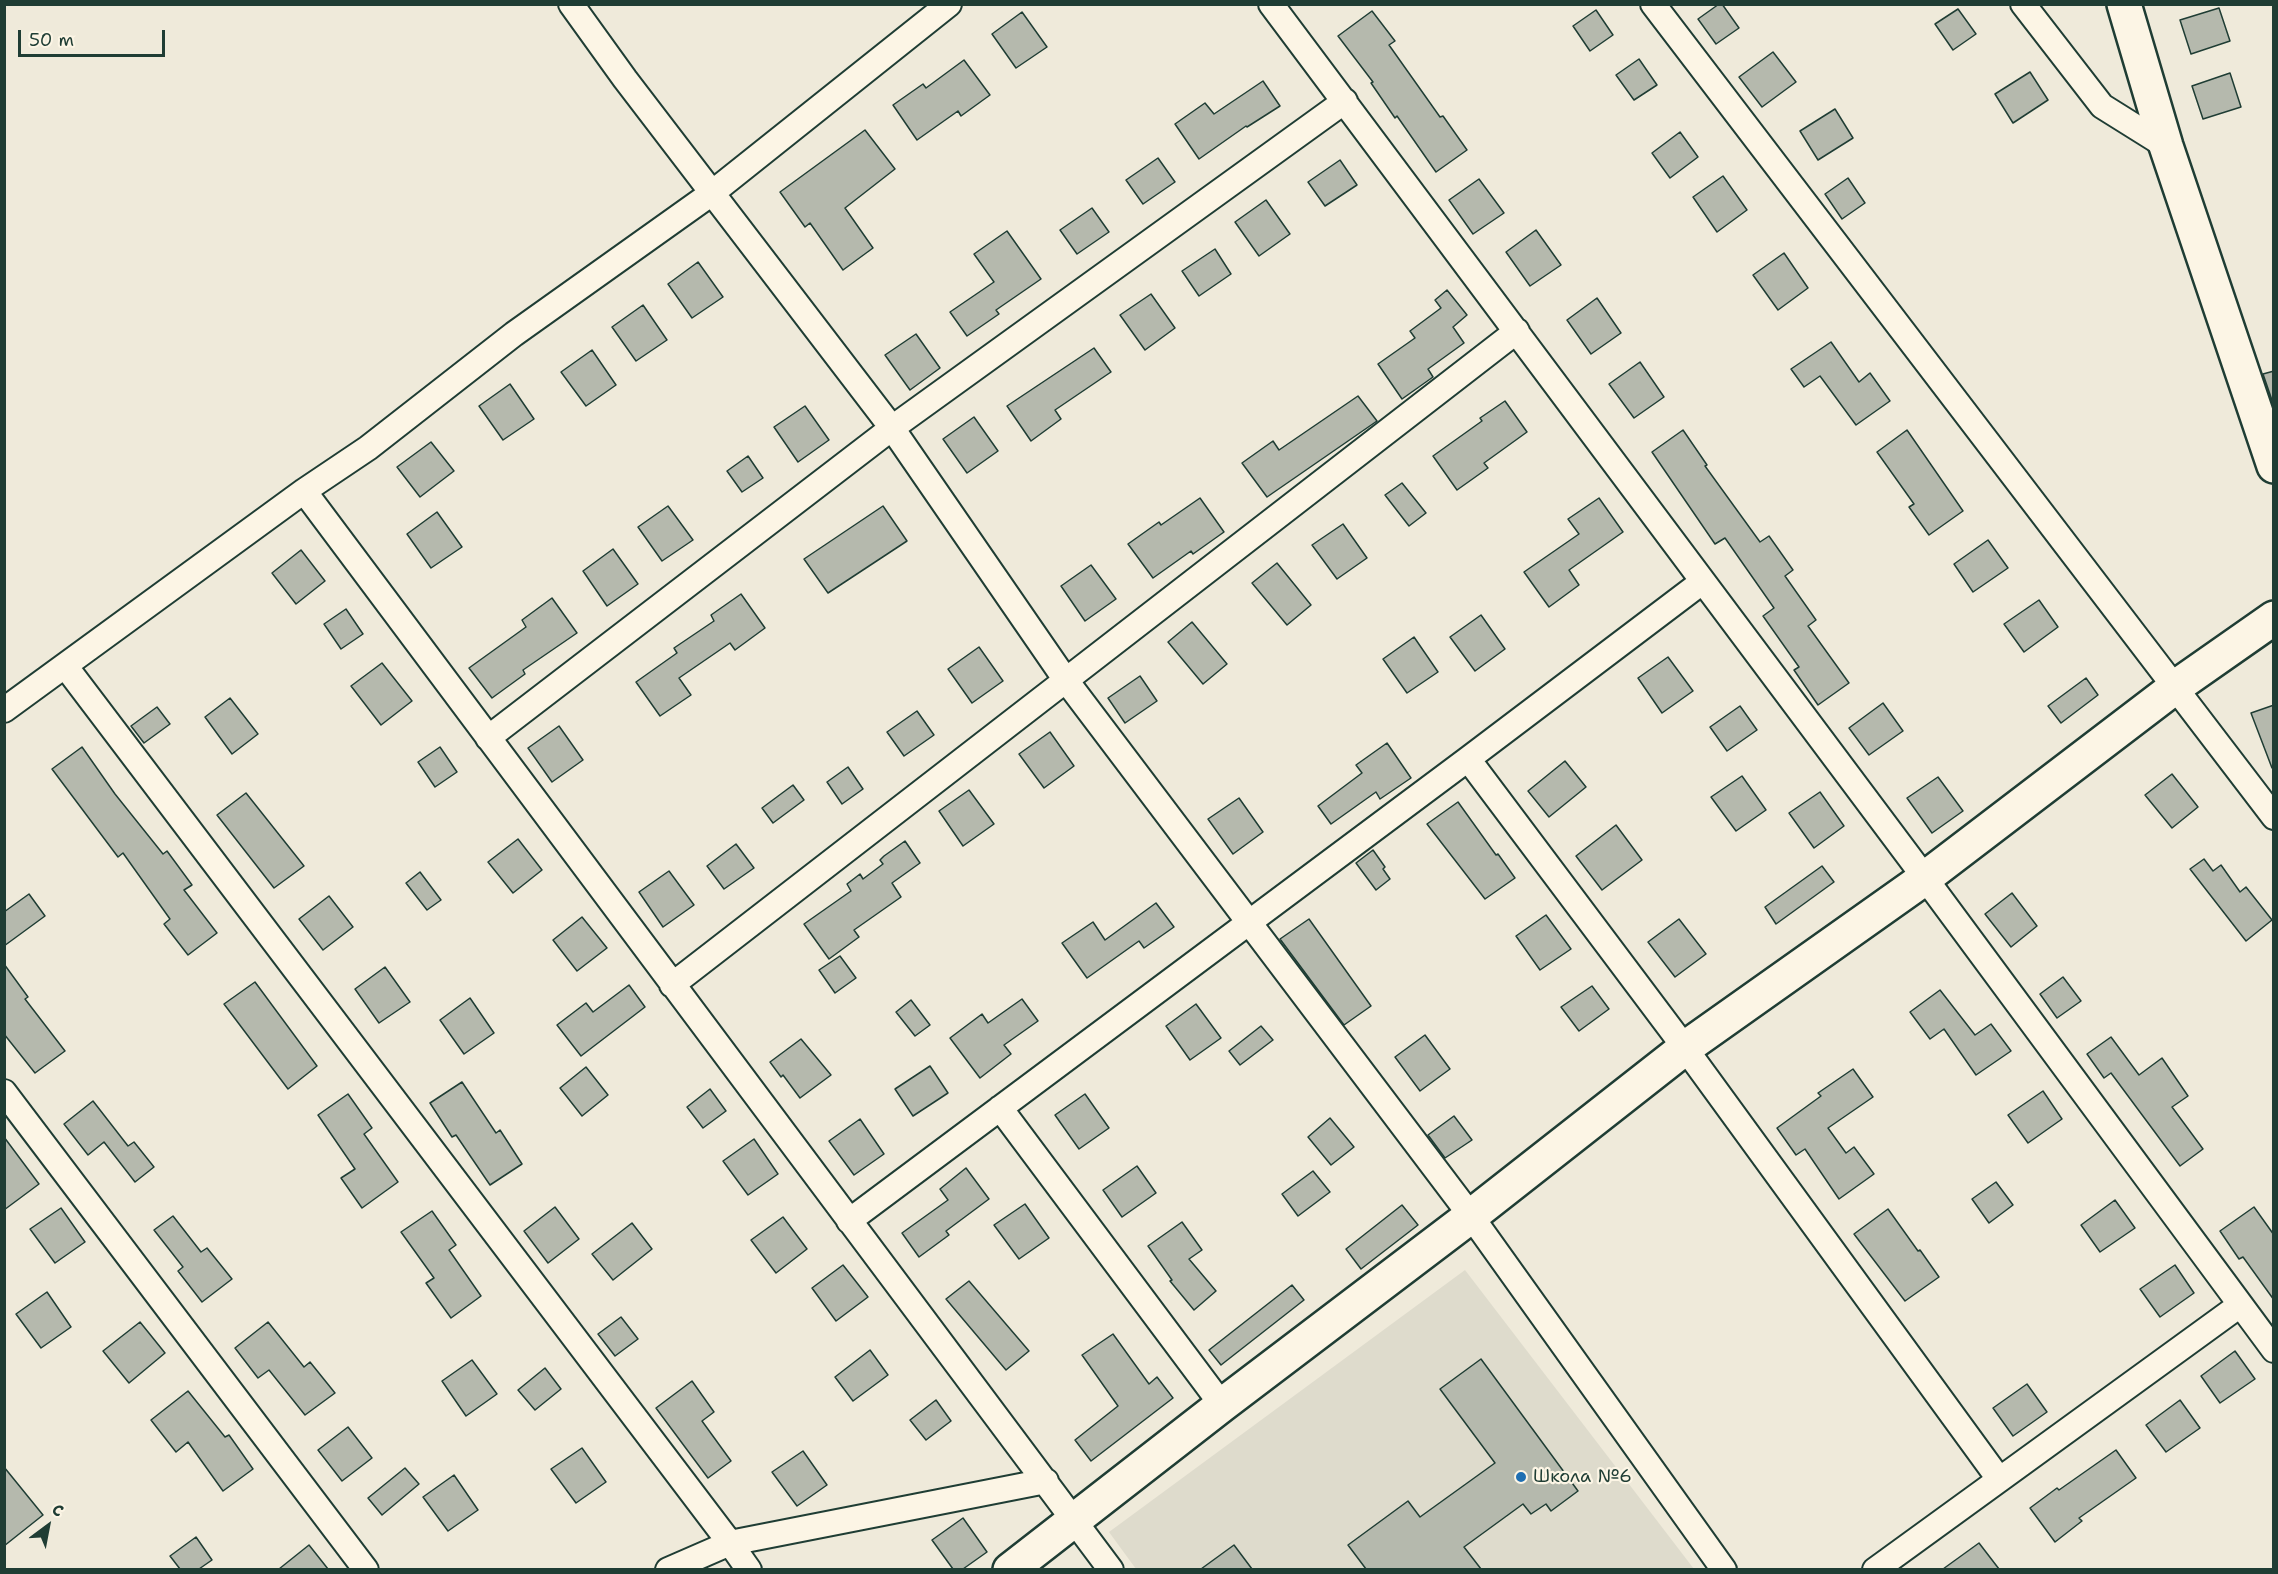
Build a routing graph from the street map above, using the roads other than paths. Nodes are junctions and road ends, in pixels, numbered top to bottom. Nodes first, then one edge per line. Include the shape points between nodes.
1 (571, 4) edge
2 (949, 4) edge
3 (1271, 4) edge
4 (1653, 4) edge
5 (2023, 4) edge
6 (2124, 4) edge
7 (1345, 101) junction
8 (2166, 146) junction
9 (712, 193) junction
10 (1517, 331) junction
11 (892, 428) junction
12 (2274, 466) edge
13 (303, 491) junction
14 (1702, 582) junction
15 (2274, 618) edge
16 (66, 667) junction
17 (1065, 679) junction
18 (2174, 688) junction
19 (4, 710) edge
20 (488, 738) junction
21 (1468, 759) junction
22 (2274, 817) edge
23 (1925, 878) junction
24 (1249, 921) junction
25 (672, 985) junction
26 (1685, 1048) junction
27 (4, 1092) edge
28 (1000, 1108) junction
29 (1471, 1216) junction
30 (849, 1221) junction
31 (2240, 1305) junction
32 (2274, 1350) edge
33 (1222, 1405) junction
34 (1999, 1479) junction
35 (1046, 1481) junction
36 (1073, 1520) junction
37 (730, 1543) junction
38 (366, 1569) edge
39 (668, 1569) edge
40 (749, 1569) edge
41 (1010, 1569) edge
42 (1111, 1569) edge
43 (1724, 1569) edge
44 (1875, 1569) edge

1 - 9 street
2 - 9 street
3 - 7 street
4 - 18 street
5 - 8 street via 2102,106
6 - 8 street
7 - 10 street
7 - 11 street
8 - 12 street
9 - 11 street
9 - 13 street via 514,334 368,448
10 - 14 street
10 - 17 street
11 - 17 street
11 - 20 street
13 - 16 street
13 - 20 street
14 - 21 street
14 - 23 street
15 - 18 street
16 - 19 street
16 - 37 street
17 - 24 street
17 - 25 street
18 - 22 street
18 - 23 street
20 - 25 street
21 - 24 street
21 - 26 street
23 - 26 street
23 - 31 street
24 - 28 street
24 - 29 street
25 - 30 street
26 - 29 street
26 - 34 street
27 - 38 street
28 - 30 street
28 - 33 street
29 - 33 street
29 - 43 street
30 - 35 street
31 - 32 street
31 - 34 street
33 - 36 street
34 - 44 street
35 - 36 street
35 - 37 street
36 - 41 street
36 - 42 street
37 - 39 street
37 - 40 street

